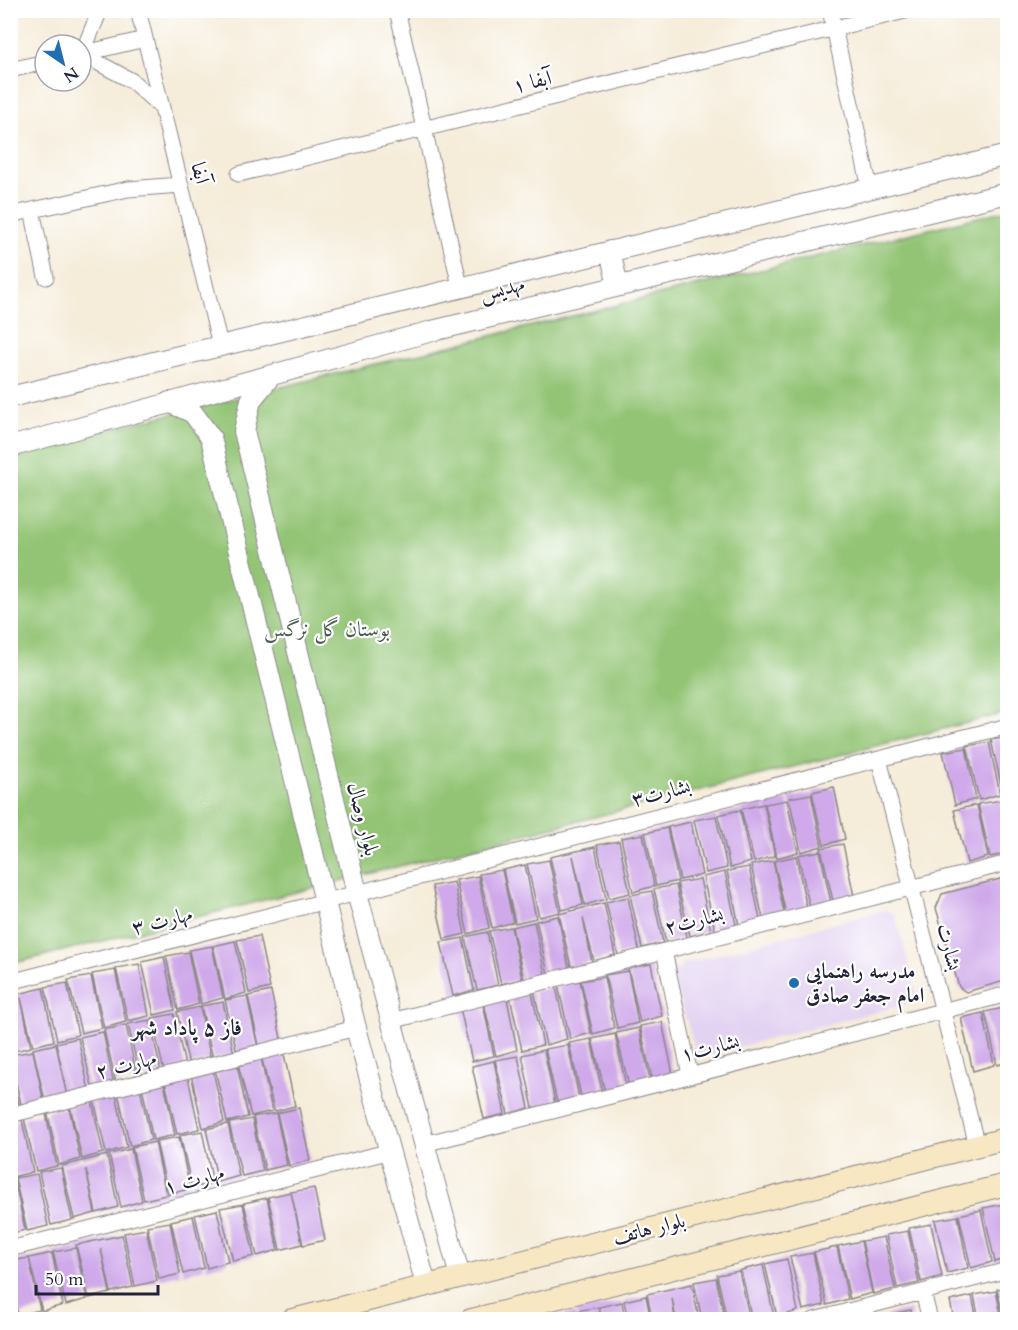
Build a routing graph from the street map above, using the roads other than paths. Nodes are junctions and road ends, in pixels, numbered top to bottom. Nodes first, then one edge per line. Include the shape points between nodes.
1 (100, 10) edge
2 (138, 10) edge
3 (397, 10) edge
4 (830, 10) edge
5 (909, 10) edge
6 (835, 29) junction
7 (90, 33) edge
8 (145, 39) junction
9 (93, 51) edge
10 (93, 60) edge
11 (33, 65) edge
12 (10, 70) edge
13 (162, 108) junction
14 (424, 130) junction
15 (1008, 155) edge
16 (239, 174) dead end
17 (182, 185) junction
18 (870, 188) junction
19 (1008, 193) edge
20 (32, 210) junction
21 (10, 215) edge
22 (610, 251) junction
23 (46, 277) dead end
24 (459, 286) junction
25 (618, 286) junction
26 (220, 345) junction
27 (270, 377) junction
28 (10, 397) edge
29 (169, 402) junction
30 (10, 447) edge
31 (1008, 726) edge
32 (879, 759) junction
33 (1008, 863) edge
34 (912, 887) junction
35 (357, 893) junction
36 (324, 901) junction
37 (664, 951) junction
38 (10, 982) edge
39 (1008, 994) edge
40 (943, 1010) junction
41 (391, 1021) junction
42 (356, 1028) junction
43 (690, 1075) junction
44 (10, 1115) edge
45 (1008, 1138) edge
46 (424, 1144) junction
47 (977, 1146) junction
48 (387, 1152) junction
49 (1008, 1184) edge
50 (10, 1249) edge
51 (1008, 1270) edge
52 (460, 1277) junction
53 (426, 1285) junction
54 (923, 1292) junction
55 (291, 1320) edge
56 (470, 1320) edge
57 (814, 1320) edge
58 (930, 1320) edge

1 - 7 street
2 - 8 street, آبفا
3 - 14 street
4 - 6 street
5 - 6 street, آبفا ۱
6 - 14 street, آبفا ۱
6 - 18 street
8 - 9 street
8 - 13 street, آبفا
10 - 13 street via 132,81
11 - 12 street
13 - 17 street, آبفا
14 - 16 street, آبفا ۱
14 - 24 street
15 - 18 street, مهدیس
17 - 20 street via 128,189
17 - 26 street, آبفا
18 - 22 street, مهدیس
19 - 25 street, مهدیس
20 - 21 street
20 - 23 street
22 - 24 street, مهدیس
22 - 25 street
24 - 26 street, مهدیس
25 - 27 street, مهدیس via 432,331
26 - 28 street, مهدیس
27 - 29 street, مهدیس
27 - 35 street, بلوار وصال via 251,400 244,431
29 - 30 street, مهدیس
29 - 36 street via 193,413 211,438
31 - 32 street, بشارت۳
32 - 34 street, بشارت
32 - 35 street, بشارت۳
33 - 34 street, بشارت۲
34 - 37 street, بشارت۲
34 - 40 street, بشارت
35 - 36 street, بشارت۳
35 - 41 street, بلوار وصال
36 - 38 street, مهارت ۳
36 - 42 street
37 - 41 street, بشارت۲
37 - 43 street
39 - 40 street, بشارت۱
40 - 43 street, بشارت۱
40 - 47 street, بشارت
41 - 46 street, بلوار وصال
42 - 44 street, مهارت ۲
42 - 48 street
43 - 46 street, بشارت۱
45 - 47 main road, بلوار هاتف
46 - 52 street, بلوار وصال
47 - 52 main road, بلوار هاتف
48 - 50 street, مهارت ۱
48 - 53 street
49 - 56 main road, بلوار هاتف
51 - 54 street
52 - 53 main road, بلوار هاتف
53 - 55 main road, بلوار هاتف
54 - 57 street
54 - 58 street

